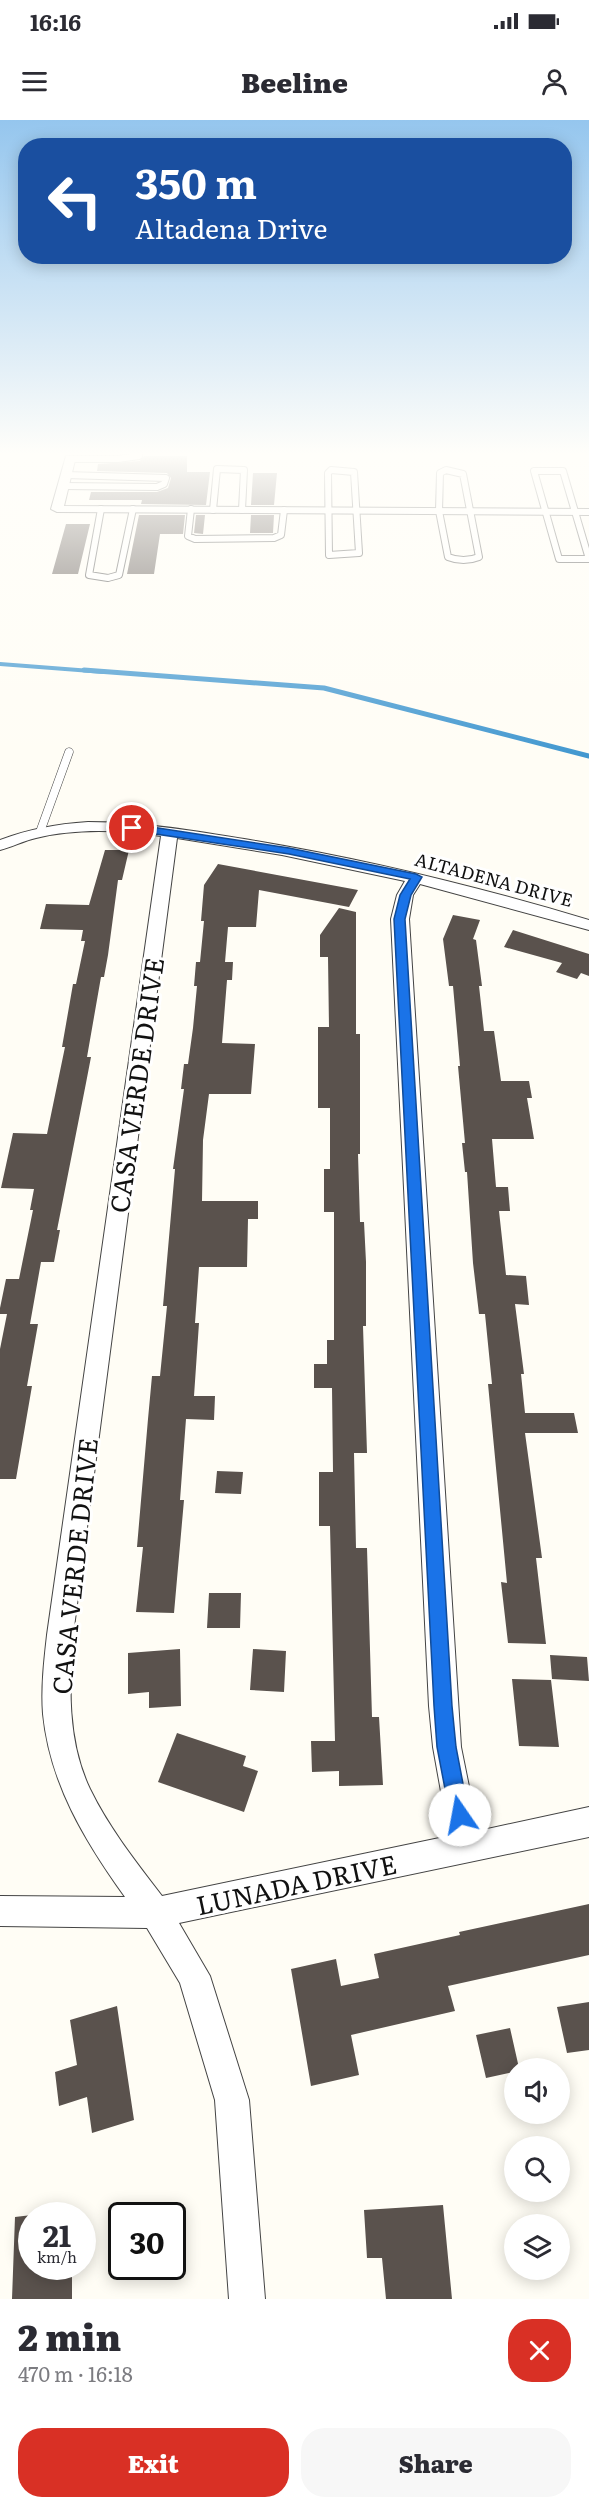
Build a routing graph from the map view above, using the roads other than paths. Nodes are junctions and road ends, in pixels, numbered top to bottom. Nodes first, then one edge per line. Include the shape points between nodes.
1 (92, 558) edge
2 (123, 558) edge
3 (450, 558) edge
4 (478, 558) edge
5 (559, 558) edge
6 (589, 559) edge
7 (69, 752) dead end
8 (40, 832) junction
9 (170, 832) junction
10 (0, 845) edge
11 (416, 877) junction
12 (589, 925) edge
13 (589, 1822) edge
14 (466, 1846) junction
15 (0, 1911) edge
16 (155, 1913) junction
17 (248, 2299) edge

1 - 2 lane via 89,575 99,578 119,575
3 - 4 lane
5 - 6 lane
7 - 8 lane
8 - 9 street, ALTADENA DRIVE via 98,825
8 - 10 street, ALTADENA DRIVE
9 - 11 street, ALTADENA DRIVE
9 - 16 street, CASA VERDE DRIVE via 57,1671 57,1712 63,1751 77,1794 103,1840
11 - 12 street, ALTADENA DRIVE
11 - 14 street via 401,908 401,943 443,1706
13 - 14 street, LUNADA DRIVE
14 - 16 street, LUNADA DRIVE
15 - 16 street, LUNADA DRIVE
16 - 17 street, CASA VERDE DRIVE via 194,1976 232,2100

